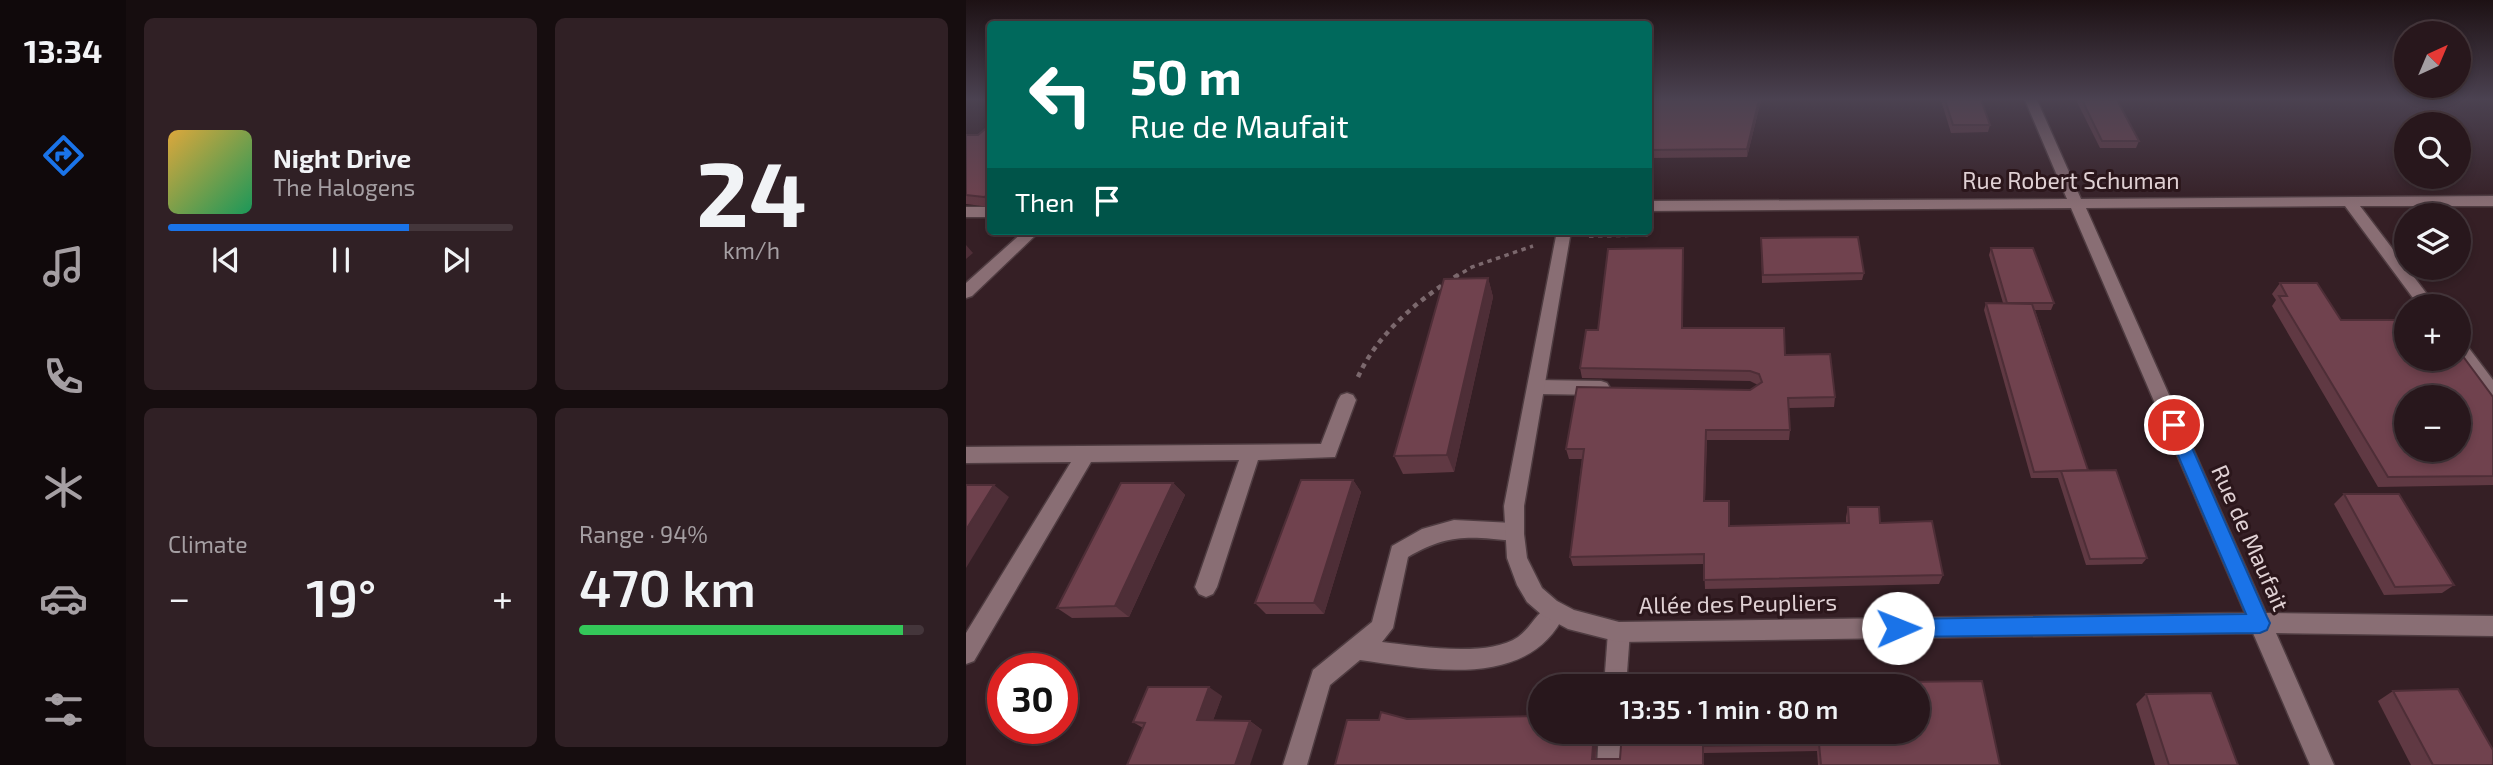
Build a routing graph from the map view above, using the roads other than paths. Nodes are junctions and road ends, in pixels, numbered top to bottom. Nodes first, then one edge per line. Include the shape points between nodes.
1 (2047, 136) edge
2 (2348, 201) junction
3 (2493, 201) edge
4 (2077, 204) junction
5 (1652, 206) edge
6 (966, 212) edge
7 (987, 212) edge
8 (1029, 235) edge
9 (1563, 235) edge
10 (966, 292) edge
11 (2419, 294) edge
12 (2471, 363) edge
13 (1538, 387) junction
14 (1617, 389) edge
15 (2493, 393) edge
16 (1347, 400) road end
17 (1251, 453) junction
18 (1086, 454) junction
19 (966, 455) edge
20 (1513, 532) junction
21 (1206, 587) dead end
22 (1554, 613) junction
23 (2260, 623) junction
24 (2493, 626) edge
25 (1619, 632) junction
26 (1356, 649) junction
27 (966, 653) edge
28 (1616, 674) edge
29 (1610, 744) edge
30 (1294, 765) edge
31 (1609, 765) edge
32 (2322, 765) edge

1 - 4 street, Rue de Maufait
2 - 3 street, Rue Robert Schuman
2 - 4 street, Rue Robert Schuman
2 - 11 street
4 - 5 street, Rue Robert Schuman
4 - 23 street, Rue de Maufait
6 - 7 street
8 - 10 street
9 - 13 street, Allée des Peupliers
12 - 15 street
13 - 14 street
13 - 20 street, Allée des Peupliers
16 - 17 street via 1328,452
17 - 18 street
17 - 21 street
18 - 19 street
18 - 27 street
20 - 22 street, Allée des Peupliers via 1514,557 1524,580
20 - 26 street via 1464,527 1431,532 1399,552 1382,628
22 - 25 street, Allée des Peupliers
22 - 26 street via 1526,644 1509,653 1458,659
23 - 24 street, Allée des Peupliers
23 - 25 street, Allée des Peupliers
23 - 32 street, Rue de Maufait
25 - 28 street
26 - 30 street via 1321,678
29 - 31 street

